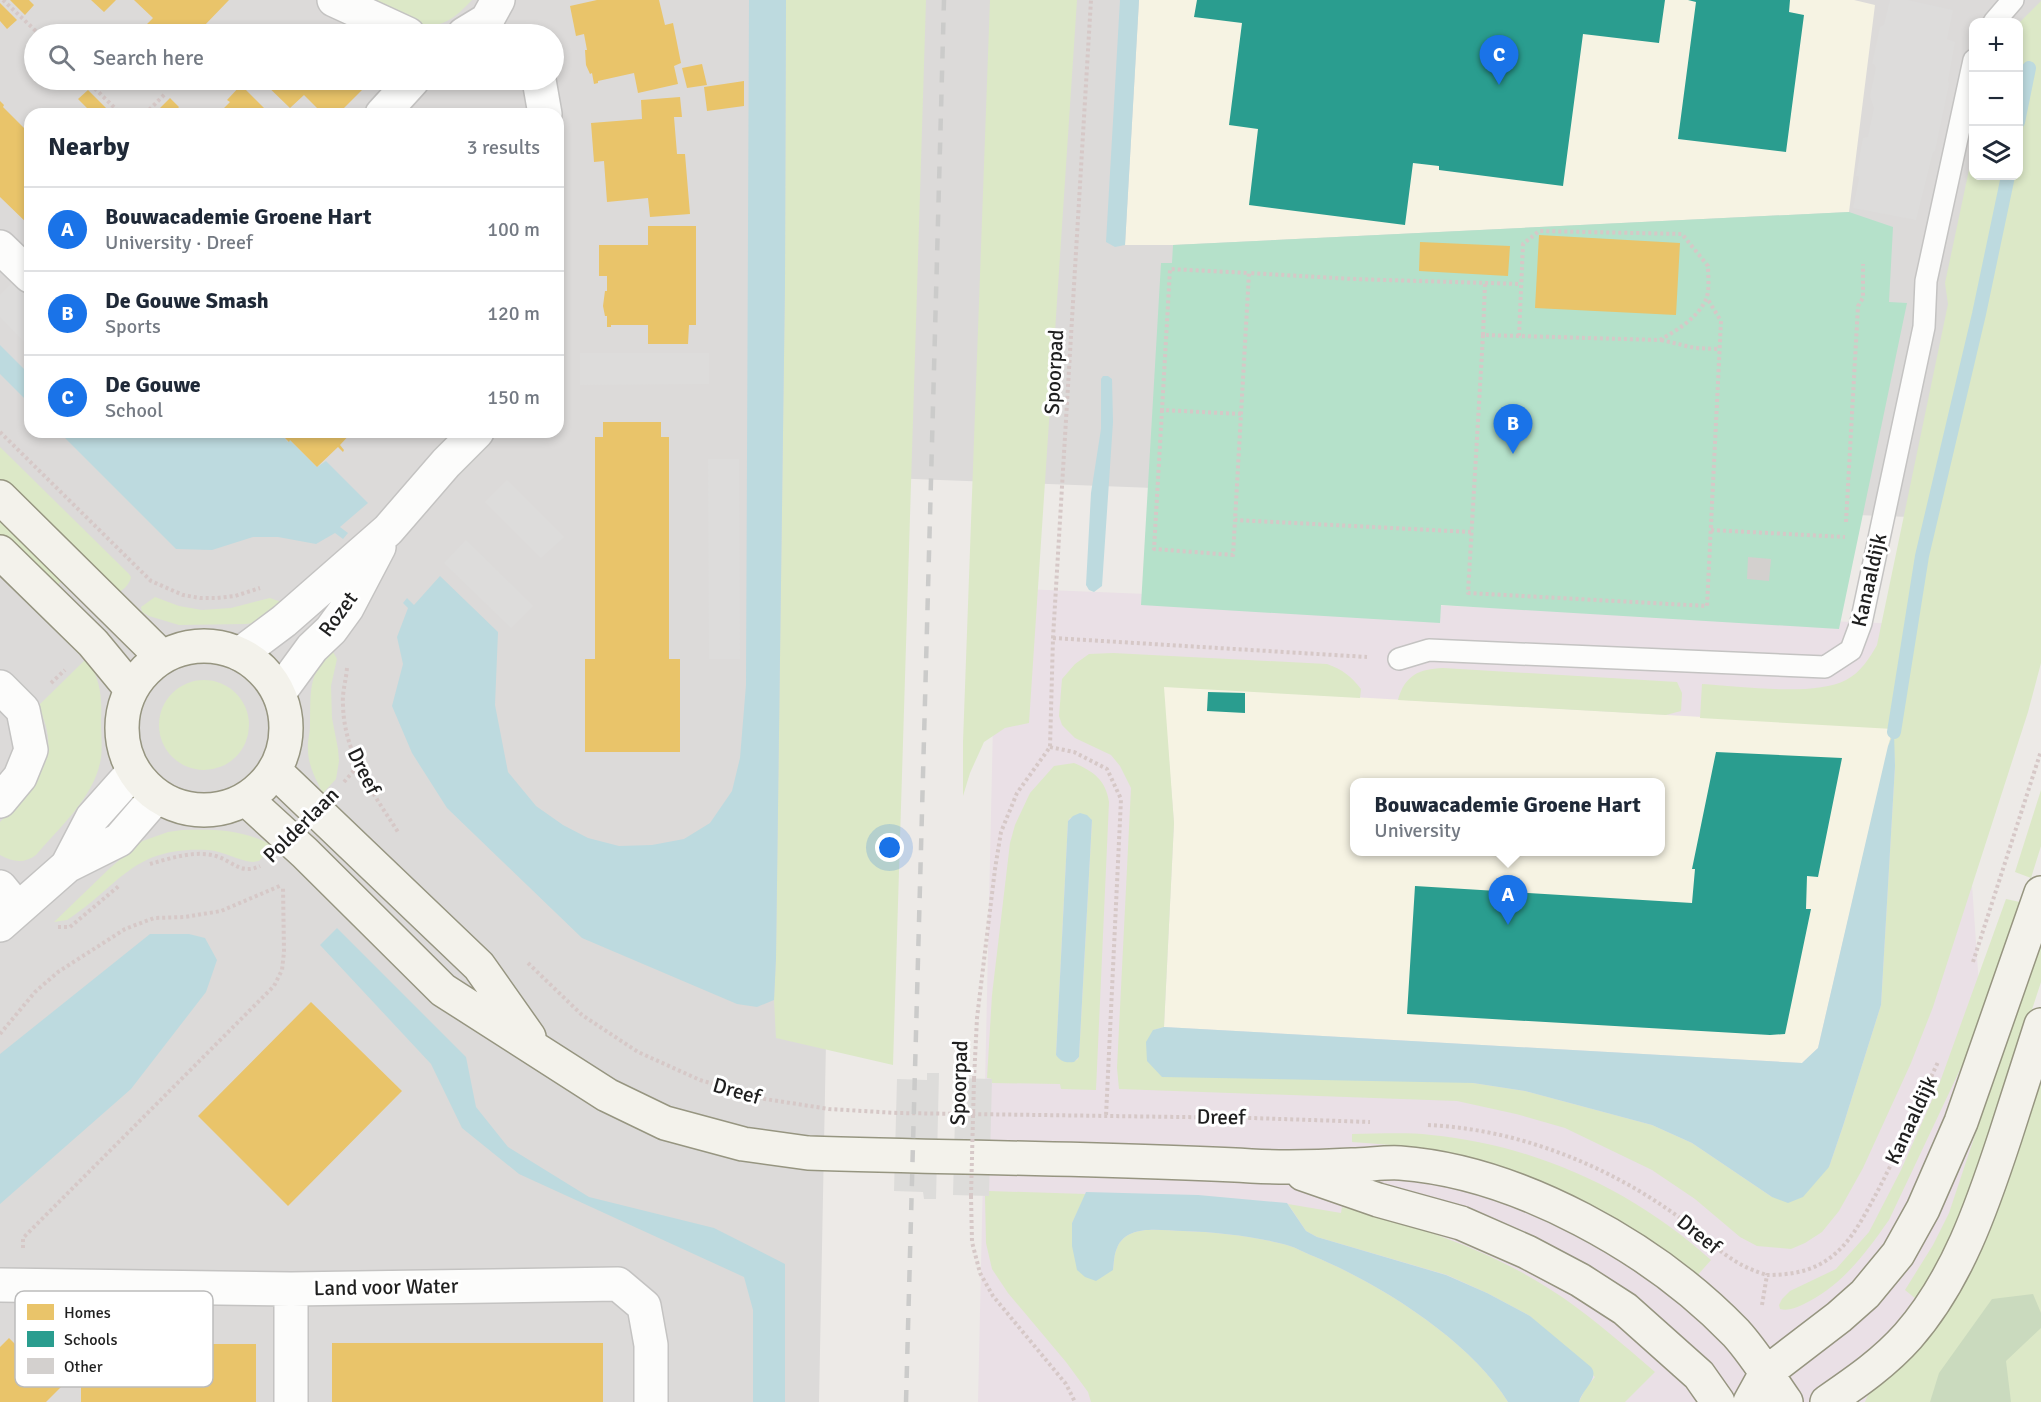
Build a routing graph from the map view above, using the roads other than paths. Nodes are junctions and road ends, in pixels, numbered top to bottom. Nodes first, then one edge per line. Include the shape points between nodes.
1 (334, 0) edge
2 (2013, 0) edge
3 (1997, 18) edge
4 (386, 24) edge
5 (1971, 72) edge
6 (404, 90) edge
7 (541, 90) edge
8 (387, 108) edge
9 (544, 108) edge
10 (0, 247) edge
11 (24, 270) edge
12 (471, 438) edge
13 (0, 497) edge
14 (388, 530) junction
15 (0, 552) edge
16 (240, 654) junction
17 (162, 657) junction
18 (1399, 659) road end
19 (0, 687) edge
20 (131, 688) junction
21 (279, 693) junction
22 (133, 771) junction
23 (275, 771) junction
24 (157, 796) junction
25 (246, 799) junction
26 (0, 801) edge
27 (67, 866) junction
28 (2041, 893) edge
29 (6, 907) edge
30 (2041, 1025) edge
31 (538, 1050) junction
32 (1287, 1168) junction
33 (12, 1285) edge
34 (291, 1289) junction
35 (1766, 1373) junction
36 (291, 1402) edge
37 (651, 1402) edge
38 (1718, 1402) edge
39 (1750, 1402) edge
40 (1786, 1402) edge
41 (1827, 1402) edge

1 - 4 street
2 - 3 lane
5 - 18 lane, Kanaaldijk via 1926,281 1924,327 1861,623 1851,650 1825,667 1429,650
6 - 8 street
7 - 9 street
10 - 11 street
12 - 14 street, Rozet
13 - 17 main road
14 - 16 street, Rozet
14 - 21 street, Rozet via 347,608
15 - 20 main road via 93,643
16 - 17 main road via 214,646 188,647
16 - 21 main road via 269,677
17 - 20 main road via 144,670
19 - 26 street via 23,710 31,750 20,777
20 - 22 main road via 122,716 123,745
21 - 23 main road via 286,712 287,732 284,752
22 - 24 main road
22 - 27 street via 92,818
23 - 25 main road via 263,787
23 - 31 main road via 479,966
24 - 25 main road via 186,809 217,811
24 - 27 street via 119,840
25 - 31 main road via 443,990
27 - 29 street
28 - 35 main road, Kanaaldijk via 1962,1122 1899,1254 1865,1294
30 - 41 main road via 1989,1185 1941,1292 1909,1336 1881,1364
31 - 32 main road via 607,1095 665,1123 743,1144 808,1153
32 - 35 main road via 1398,1163 1443,1170 1539,1200 1591,1223 1672,1277 1737,1335
32 - 38 main road via 1378,1200 1461,1223 1580,1280 1625,1309 1699,1375
33 - 34 street, Land voor Water
34 - 36 street
34 - 37 street, Land voor Water via 618,1284 644,1306 651,1346
35 - 39 main road, Kanaaldijk
35 - 40 main road

